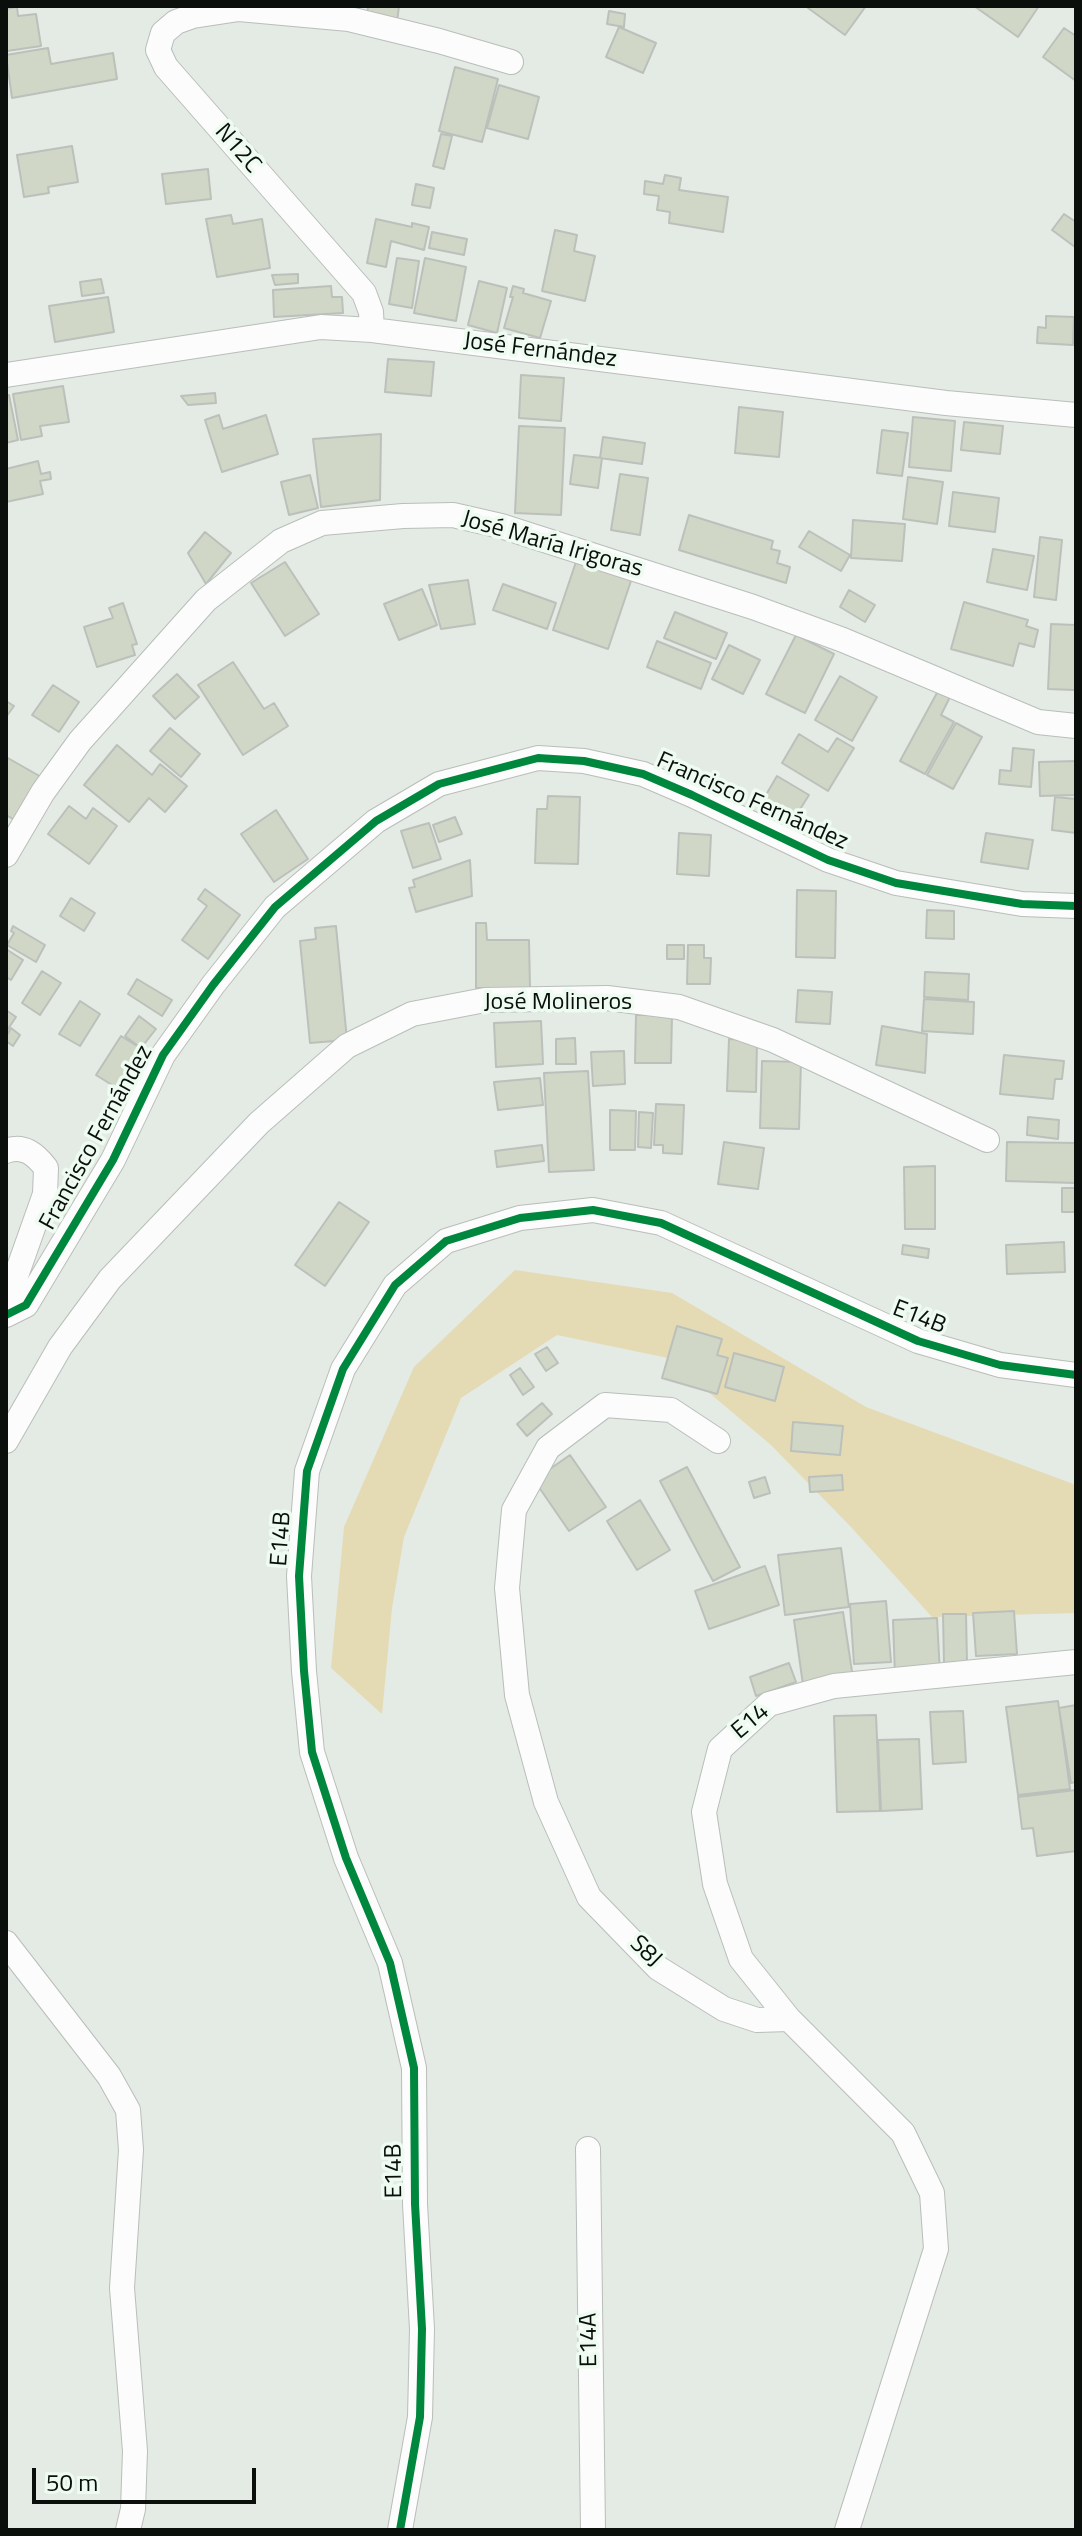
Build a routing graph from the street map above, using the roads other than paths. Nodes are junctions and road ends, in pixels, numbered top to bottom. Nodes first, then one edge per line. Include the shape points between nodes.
1 (239, 7) edge
2 (511, 62) dead end
3 (372, 330) junction
4 (6, 375) edge
5 (1076, 415) edge
6 (1076, 726) edge
7 (6, 855) edge
8 (1076, 906) edge
9 (987, 1140) dead end
10 (6, 1151) edge
11 (6, 1304) edge
12 (6, 1315) edge
13 (1076, 1375) edge
14 (6, 1441) edge
15 (718, 1441) dead end
16 (1076, 1662) edge
17 (6, 1943) edge
18 (789, 2019) junction
19 (588, 2149) dead end
20 (128, 2530) edge
21 (400, 2530) edge
22 (593, 2530) edge
23 (847, 2530) edge

1 - 2 street via 349,19
1 - 3 street, N12C via 176,22 163,33 158,50 166,67 364,293
3 - 4 street, José Fernández via 321,327
3 - 5 street, José Fernández
6 - 7 street, José María Irigoras via 1038,722 828,634 501,526 453,515 322,523 281,541 206,600 80,741
8 - 12 street, Francisco Fernández via 1022,904 896,883 828,860 643,774 584,761 538,758 439,784 376,821 266,918 163,1055 113,1160 26,1305
9 - 14 street, José Molineros via 773,1040 679,1007 607,998 485,1000 412,1014 347,1046 259,1123 110,1279 60,1347
10 - 11 street via 28,1150 46,1168 47,1178
13 - 21 street, E14B via 1000,1365 918,1341 661,1223 593,1210 520,1218 446,1241 395,1285 343,1369 307,1471 300,1592 312,1752 346,1858 390,1963 414,2068 420,2417
15 - 18 street, S8J via 671,1410 605,1405 548,1448 514,1510 507,1588 517,1695 546,1802 589,1897 658,1968 724,2009 757,2020
16 - 18 street, E14 via 834,1686 769,1704 720,1749 704,1812 715,1884 741,1959
17 - 20 street via 109,2076 128,2110 131,2150 122,2288 135,2451
18 - 23 street via 903,2133 932,2193 936,2249
19 - 22 street, E14A

